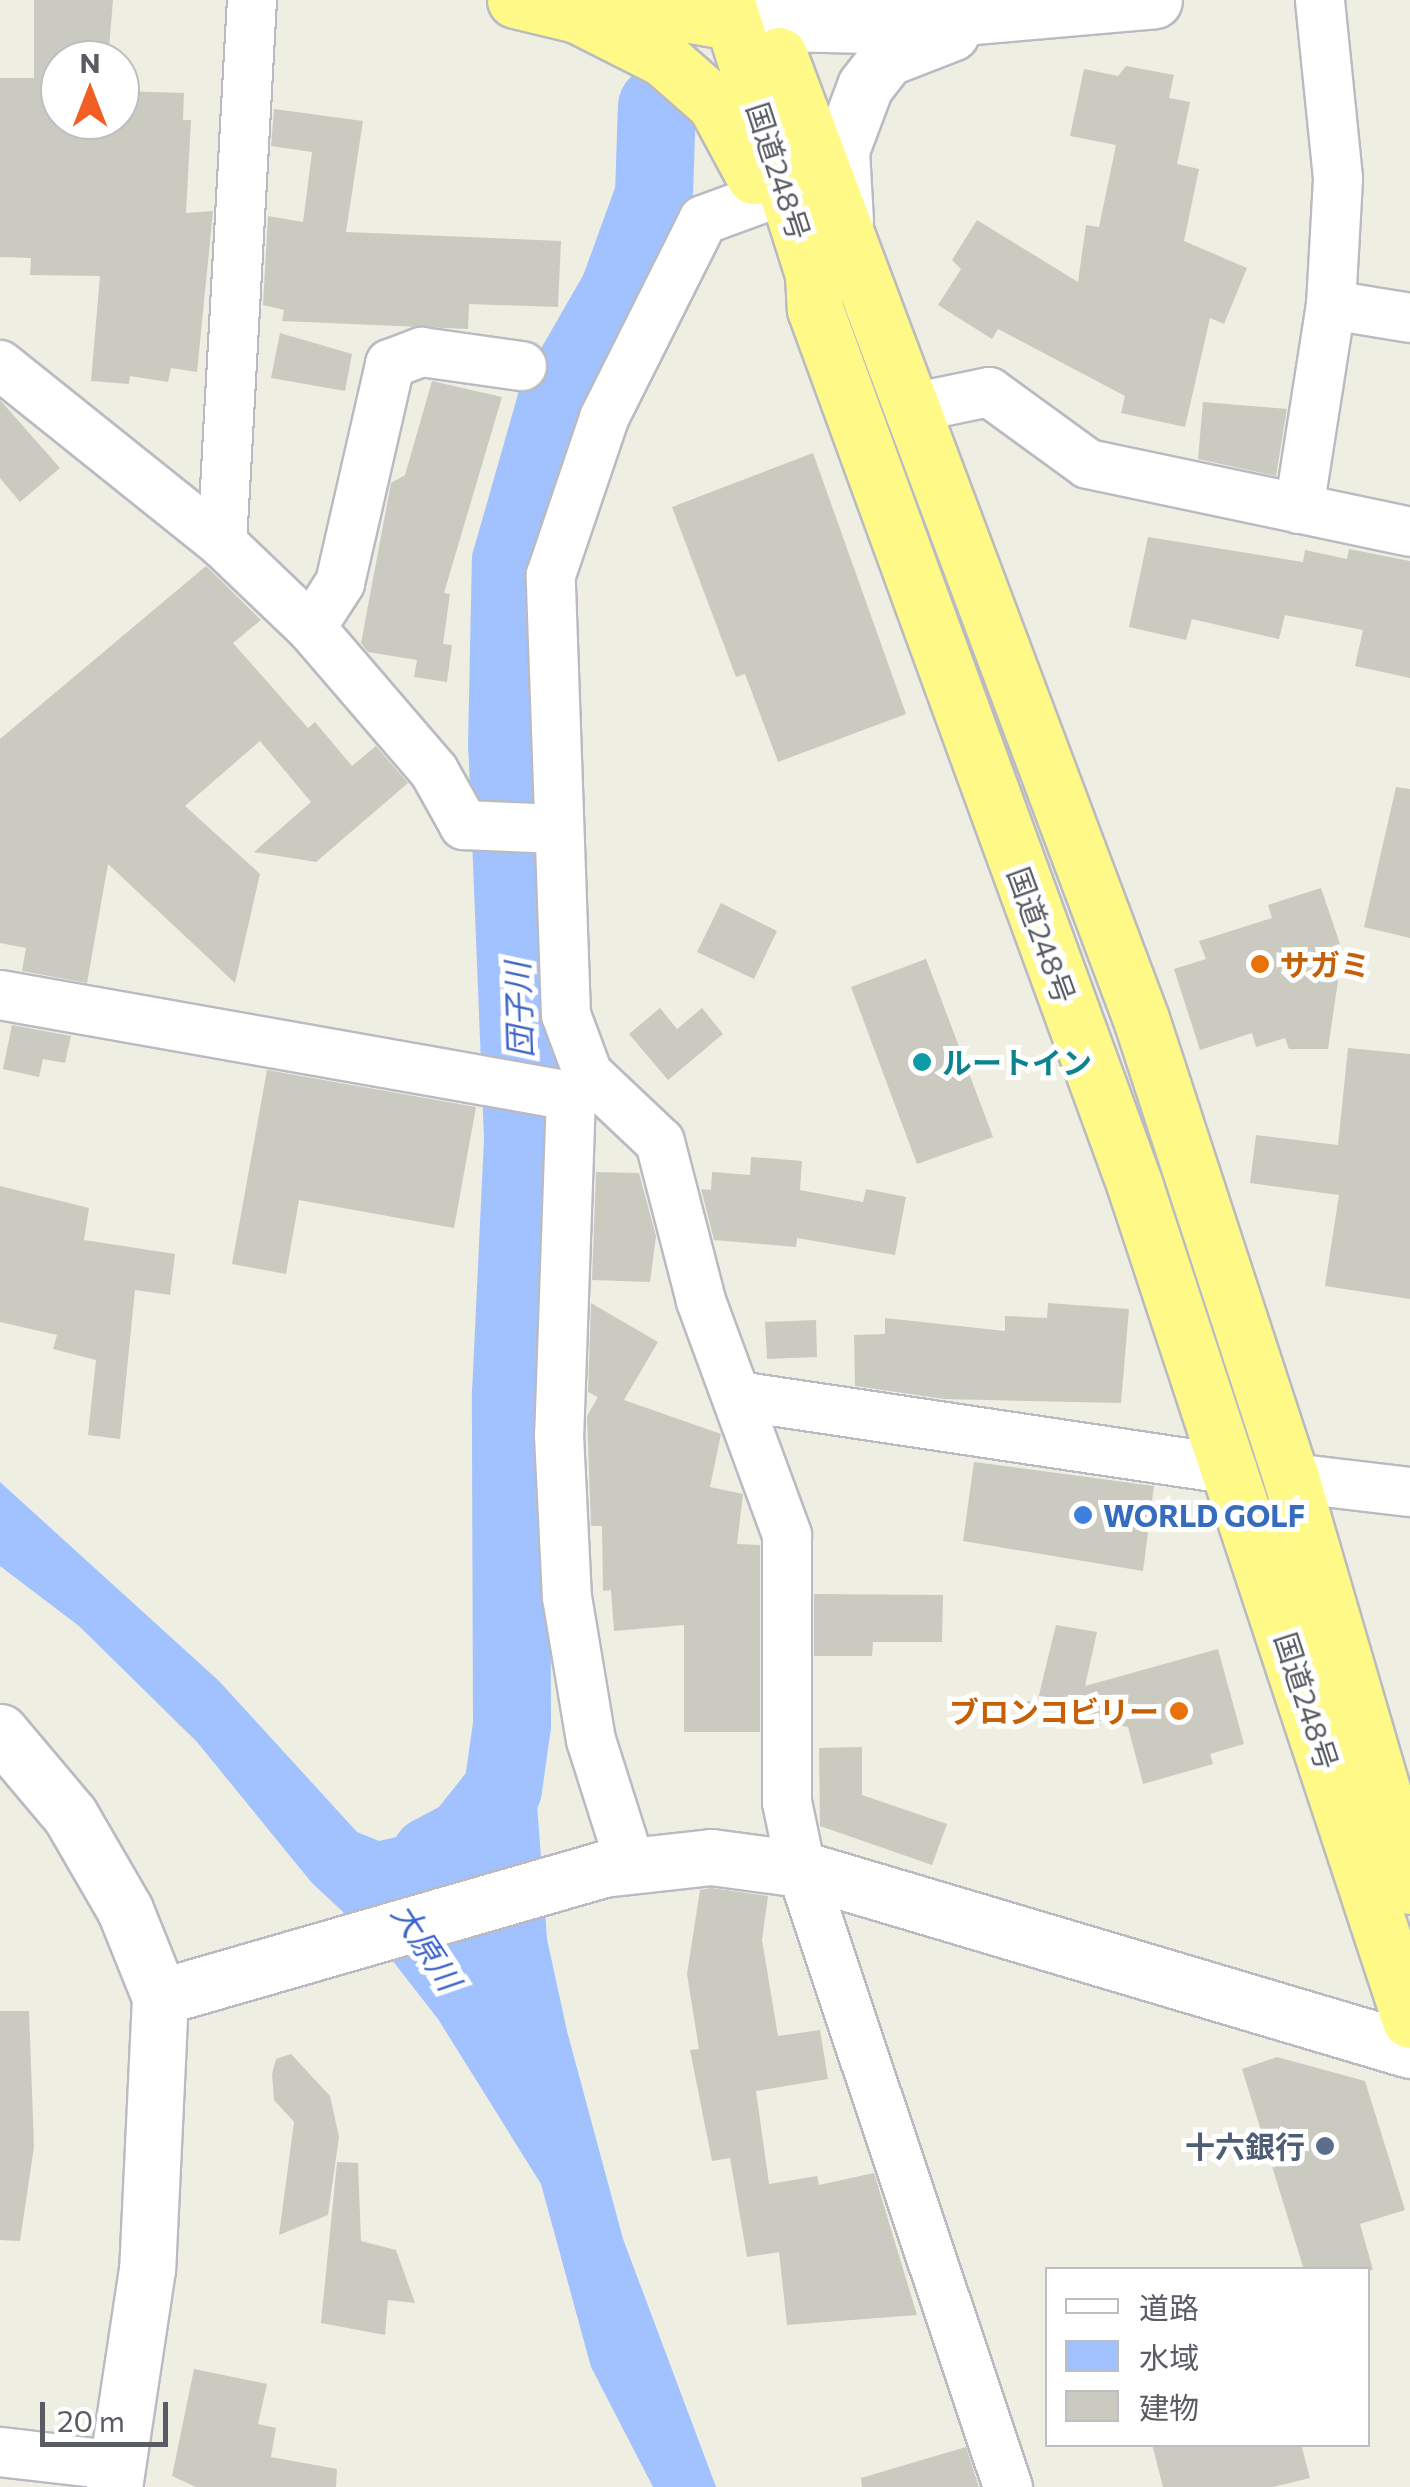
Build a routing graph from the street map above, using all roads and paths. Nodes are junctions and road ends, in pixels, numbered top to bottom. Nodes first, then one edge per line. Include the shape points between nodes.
1 (252, 0) edge
2 (515, 0) edge
3 (603, 0) edge
4 (1154, 0) edge
5 (1320, 0) edge
6 (747, 12) edge
7 (995, 14) junction
8 (764, 198) junction
9 (845, 234) junction
10 (1330, 305) junction
11 (814, 309) junction
12 (1410, 318) edge
13 (0, 365) edge
14 (522, 366) dead end
15 (912, 408) junction
16 (1299, 509) junction
17 (1410, 532) edge
18 (222, 543) junction
19 (311, 628) junction
20 (559, 829) junction
21 (0, 995) edge
22 (570, 1086) junction
23 (738, 1396) junction
24 (1232, 1470) junction
25 (1291, 1478) junction
26 (1410, 1492) edge
27 (0, 1732) edge
28 (616, 1866) junction
29 (800, 1868) junction
30 (1410, 1886) edge
31 (160, 1997) junction
32 (1410, 2020) edge
33 (1410, 2050) edge
34 (0, 2452) edge
35 (113, 2476) edge
36 (1008, 2487) edge

1 - 18 street
2 - 8 highway via 577,15 664,59 715,104
3 - 6 highway
4 - 7 street
5 - 10 street via 1338,178
6 - 7 street
6 - 9 highway, 国道248号
6 - 11 highway, 国道248号 via 813,275
7 - 9 street via 886,58 865,86 841,150
8 - 11 highway via 793,284
8 - 20 street via 703,220 574,491 551,575
9 - 15 highway, 国道248号
10 - 12 street
10 - 16 street
11 - 24 highway, 国道248号
13 - 18 street
14 - 19 street via 422,352 390,364 340,584
15 - 16 street via 989,392 1088,464
15 - 25 highway, 国道248号 via 1140,1019
16 - 17 street
18 - 19 street
19 - 20 street via 434,772 464,825
20 - 22 street
21 - 22 street via 486,1082
22 - 23 street via 660,1142 701,1300
22 - 28 street via 560,1435 567,1597
23 - 24 street
23 - 29 street via 787,1534 787,1802
24 - 32 highway, 国道248号
25 - 26 street
25 - 30 highway, 国道248号
27 - 31 street via 70,1816 125,1910
28 - 29 street via 711,1857
28 - 31 street
29 - 33 street
29 - 36 street
31 - 35 street via 148,2269
34 - 35 street

